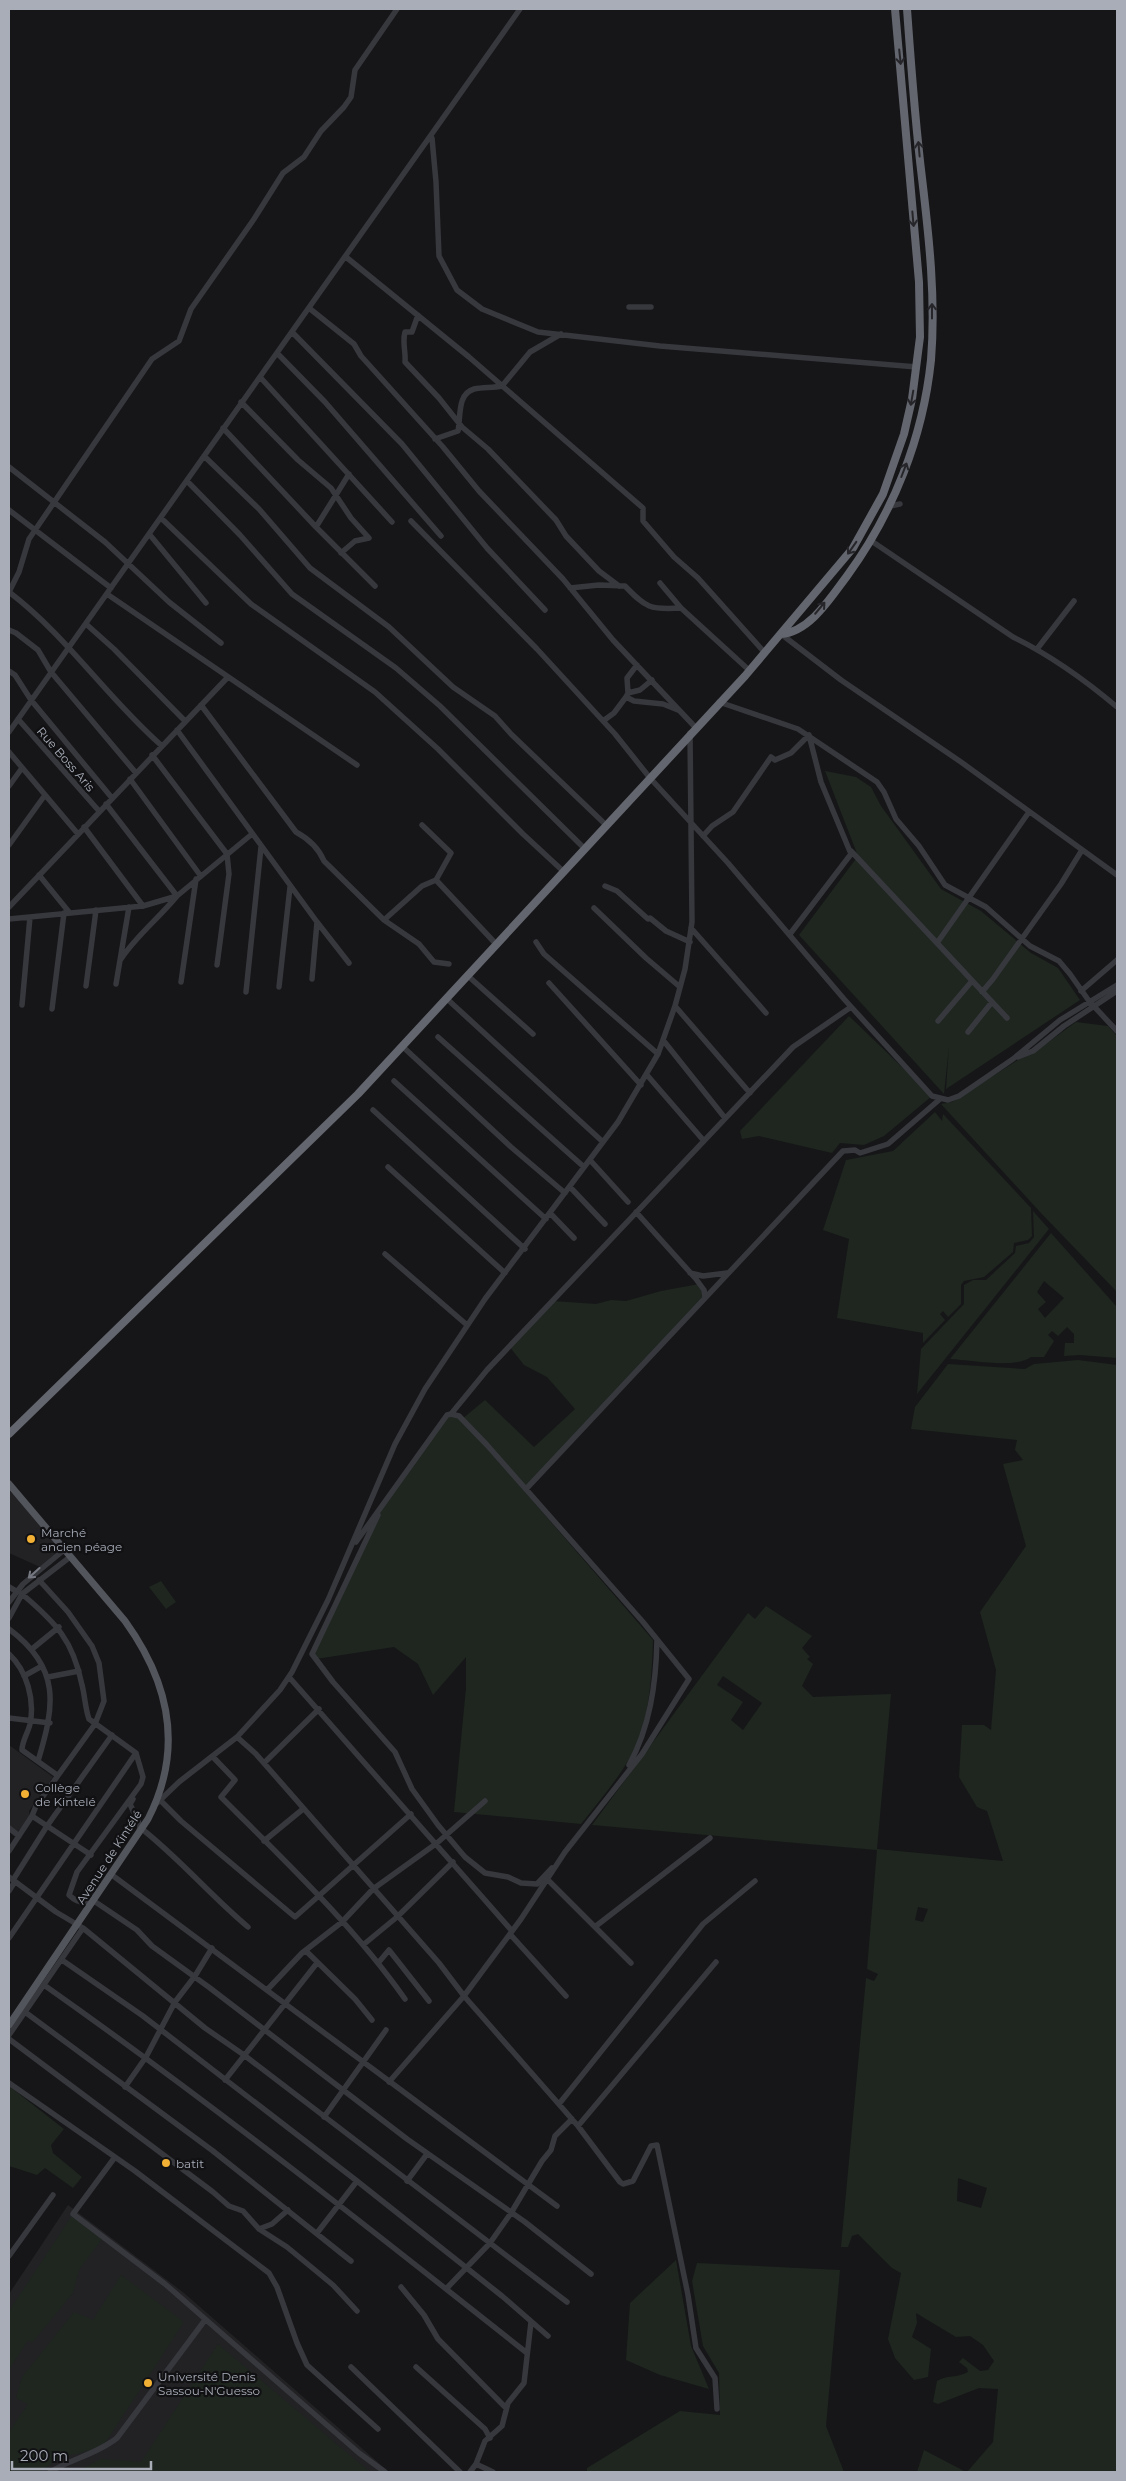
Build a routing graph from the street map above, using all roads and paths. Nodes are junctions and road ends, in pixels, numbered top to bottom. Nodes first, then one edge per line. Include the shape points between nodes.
1 (397, 9) edge
2 (520, 9) edge
3 (895, 9) edge
4 (907, 9) edge
5 (432, 137) junction
6 (346, 257) junction
7 (629, 307) dead end
8 (651, 307) dead end
9 (310, 308) junction
10 (418, 315) junction
11 (292, 332) junction
12 (561, 334) junction
13 (276, 354) junction
14 (917, 368) junction
15 (260, 377) junction
16 (502, 386) junction
17 (241, 402) junction
18 (460, 424) junction
19 (224, 428) junction
20 (435, 439) junction
21 (204, 456) junction
22 (9, 467) edge
23 (349, 474) junction
24 (187, 481) junction
25 (338, 495) junction
26 (53, 504) junction
27 (900, 504) dead end
28 (890, 506) junction
29 (9, 510) edge
30 (161, 518) junction
31 (411, 521) dead end
32 (392, 522) dead end
33 (316, 527) junction
34 (35, 531) junction
35 (150, 535) junction
36 (441, 536) dead end
37 (870, 540) junction
38 (342, 553) junction
39 (128, 565) junction
40 (660, 583) dead end
41 (375, 586) dead end
42 (619, 586) junction
43 (570, 588) junction
44 (109, 591) junction
45 (9, 592) edge
46 (1074, 601) dead end
47 (206, 603) dead end
48 (680, 608) junction
49 (545, 610) dead end
50 (86, 624) junction
51 (9, 630) edge
52 (781, 634) junction
53 (221, 644) dead end
54 (69, 647) junction
55 (1037, 649) junction
56 (765, 653) junction
57 (637, 666) junction
58 (9, 671) edge
59 (750, 671) junction
60 (51, 672) junction
61 (228, 677) junction
62 (652, 680) junction
63 (627, 695) junction
64 (31, 700) junction
65 (719, 702) junction
66 (201, 705) junction
67 (1117, 707) edge
68 (679, 710) junction
69 (18, 719) junction
70 (185, 721) junction
71 (603, 721) junction
72 (177, 730) junction
73 (693, 731) junction
74 (9, 732) edge
75 (809, 735) junction
76 (162, 746) junction
77 (9, 752) edge
78 (152, 756) junction
79 (358, 765) dead end
80 (22, 768) junction
81 (136, 773) junction
82 (650, 778) junction
83 (130, 779) junction
84 (9, 786) edge
85 (45, 795) junction
86 (112, 798) junction
87 (106, 804) junction
88 (99, 812) junction
89 (1029, 812) junction
90 (692, 824) junction
91 (422, 825) dead end
92 (606, 825) junction
93 (84, 827) junction
94 (78, 834) junction
95 (252, 834) junction
96 (703, 836) junction
97 (9, 845) edge
98 (261, 847) junction
99 (584, 848) junction
100 (1082, 850) junction
101 (851, 851) junction
102 (227, 854) junction
103 (563, 871) junction
104 (39, 875) junction
105 (1117, 876) edge
106 (198, 877) junction
107 (436, 880) junction
108 (606, 886) dead end
109 (290, 887) junction
110 (177, 896) junction
111 (969, 899) junction
112 (143, 906) junction
113 (9, 907) edge
114 (129, 907) junction
115 (594, 908) dead end
116 (96, 910) junction
117 (66, 913) junction
118 (30, 917) junction
119 (9, 919) edge
120 (384, 920) junction
121 (317, 922) junction
122 (691, 928) junction
123 (790, 934) junction
124 (1021, 938) junction
125 (536, 942) dead end
126 (690, 942) junction
127 (937, 943) junction
128 (496, 944) junction
129 (120, 959) junction
130 (1117, 960) edge
131 (349, 963) dead end
132 (449, 964) dead end
133 (217, 965) dead end
134 (467, 975) junction
135 (312, 978) dead end
136 (972, 981) junction
137 (181, 982) dead end
138 (549, 983) dead end
139 (116, 984) dead end
140 (1117, 985) edge
141 (86, 986) dead end
142 (279, 987) dead end
143 (680, 987) junction
144 (1081, 991) junction
145 (1117, 991) edge
146 (246, 992) dead end
147 (982, 992) junction
148 (446, 998) junction
149 (992, 1002) junction
150 (1091, 1004) junction
151 (22, 1005) dead end
152 (675, 1006) junction
153 (851, 1007) junction
154 (52, 1009) dead end
155 (766, 1013) dead end
156 (1007, 1018) dead end
157 (938, 1021) dead end
158 (1117, 1031) edge
159 (968, 1032) dead end
160 (532, 1034) dead end
161 (438, 1037) dead end
162 (663, 1040) junction
163 (402, 1046) junction
164 (658, 1054) junction
165 (647, 1075) junction
166 (394, 1081) dead end
167 (641, 1085) junction
168 (750, 1093) junction
169 (940, 1099) junction
170 (373, 1110) dead end
171 (725, 1118) junction
172 (704, 1141) junction
173 (603, 1142) junction
174 (590, 1160) junction
175 (388, 1167) dead end
176 (584, 1167) junction
177 (570, 1187) junction
178 (565, 1193) junction
179 (628, 1202) dead end
180 (636, 1212) junction
181 (548, 1216) junction
182 (605, 1224) dead end
183 (574, 1238) dead end
184 (525, 1249) junction
185 (385, 1254) dead end
186 (689, 1272) junction
187 (729, 1272) junction
188 (505, 1273) junction
189 (705, 1297) junction
190 (467, 1325) junction
191 (451, 1414) junction
192 (9, 1434) edge
193 (9, 1484) edge
194 (526, 1489) junction
195 (11, 1490) edge
196 (383, 1504) junction
197 (64, 1550) junction
198 (348, 1552) junction
199 (70, 1557) junction
200 (39, 1580) junction
201 (9, 1588) edge
202 (19, 1593) junction
203 (9, 1602) edge
204 (9, 1618) edge
205 (59, 1628) junction
206 (9, 1629) edge
207 (657, 1640) junction
208 (32, 1649) junction
209 (9, 1654) edge
210 (42, 1666) junction
211 (79, 1672) junction
212 (24, 1676) junction
213 (289, 1676) junction
214 (48, 1677) junction
215 (319, 1709) junction
216 (9, 1718) edge
217 (31, 1721) junction
218 (50, 1723) junction
219 (95, 1724) junction
220 (112, 1735) junction
221 (237, 1737) junction
222 (136, 1753) junction
223 (213, 1757) junction
224 (38, 1761) junction
225 (264, 1763) junction
226 (57, 1775) junction
227 (141, 1784) junction
228 (617, 1786) junction
229 (486, 1801) dead end
230 (158, 1802) junction
231 (303, 1809) junction
232 (411, 1814) junction
233 (32, 1816) junction
234 (46, 1826) junction
235 (9, 1828) edge
236 (140, 1832) junction
237 (446, 1833) junction
238 (19, 1836) junction
239 (710, 1838) dead end
240 (264, 1841) junction
241 (74, 1843) junction
242 (437, 1843) junction
243 (9, 1851) edge
244 (91, 1855) junction
245 (561, 1858) junction
246 (453, 1862) junction
247 (352, 1865) junction
248 (112, 1875) junction
249 (12, 1880) edge
250 (548, 1880) junction
251 (755, 1881) dead end
252 (373, 1889) junction
253 (9, 1891) edge
254 (318, 1895) junction
255 (36, 1897) junction
256 (94, 1901) junction
257 (397, 1916) junction
258 (342, 1922) junction
259 (80, 1926) junction
260 (596, 1926) junction
261 (248, 1927) dead end
262 (511, 1932) junction
263 (9, 1938) edge
264 (363, 1945) junction
265 (212, 1948) junction
266 (306, 1951) junction
267 (62, 1960) junction
268 (379, 1962) junction
269 (716, 1962) dead end
270 (317, 1963) junction
271 (631, 1963) dead end
272 (195, 1976) junction
273 (44, 1985) junction
274 (267, 1990) junction
275 (464, 1996) junction
276 (566, 1996) dead end
277 (405, 1999) dead end
278 (429, 2001) dead end
279 (175, 2002) junction
280 (284, 2002) junction
281 (25, 2012) junction
282 (372, 2020) dead end
283 (9, 2025) edge
284 (160, 2029) junction
285 (264, 2030) junction
286 (386, 2030) dead end
287 (9, 2035) edge
288 (9, 2039) edge
289 (244, 2055) junction
290 (146, 2057) junction
291 (363, 2062) junction
292 (225, 2080) junction
293 (390, 2082) junction
294 (9, 2083) edge
295 (125, 2087) junction
296 (343, 2090) junction
297 (559, 2104) junction
298 (324, 2117) junction
299 (572, 2119) junction
300 (578, 2126) junction
301 (427, 2154) junction
302 (115, 2158) junction
303 (357, 2181) junction
304 (407, 2181) junction
305 (527, 2184) junction
306 (53, 2195) dead end
307 (338, 2205) junction
308 (557, 2206) dead end
309 (288, 2210) junction
310 (511, 2213) junction
311 (259, 2229) junction
312 (317, 2233) junction
313 (490, 2243) junction
314 (9, 2256) edge
315 (351, 2260) dead end
316 (466, 2268) junction
317 (591, 2274) dead end
318 (401, 2287) dead end
319 (447, 2288) junction
320 (567, 2302) dead end
321 (357, 2311) dead end
322 (205, 2320) junction
323 (531, 2322) junction
324 (548, 2336) dead end
325 (527, 2353) junction
326 (416, 2367) dead end
327 (351, 2368) dead end
328 (506, 2408) junction
329 (717, 2409) dead end
330 (378, 2429) dead end
331 (490, 2438) junction
332 (476, 2464) junction
333 (50, 2472) edge
334 (385, 2472) edge
335 (460, 2472) edge
336 (470, 2472) edge
337 (493, 2472) edge

1 - 26 street via 355,70 351,97 321,131 304,157 283,173 191,309 179,341 152,359
2 - 5 street
3 -> 14 highway via 919,282
28 -> 4 highway via 919,424 932,336 928,245
5 - 6 street
5 - 12 street via 439,256 458,290 482,309 528,329
6 - 9 street
6 - 10 street
7 - 8 street
9 - 11 street
9 - 20 street via 354,344
10 - 16 street
10 - 18 street via 412,332 405,332 403,338 405,362
11 - 13 street
11 - 49 street via 402,444 487,548
12 - 14 street via 660,346
12 - 16 street via 530,352
13 - 15 street
13 - 36 street via 325,402
14 -> 52 highway via 909,416 898,453 866,528 842,563
15 - 17 street
15 - 23 street
16 - 18 street via 474,389 465,394
16 - 56 street via 643,508 643,521 674,558 698,578
17 - 19 street
17 - 25 street
18 - 20 street via 458,430
18 - 42 street via 556,520 566,536 600,571
19 - 21 street
19 - 33 street
20 - 43 street
21 - 24 street
21 - 92 street via 259,509 310,568 389,627 453,687 495,716
22 - 26 street
23 - 25 street
23 - 32 street
24 - 30 street
24 - 99 street via 292,594 396,668 440,706
25 - 33 street
25 - 38 street via 368,538 355,541
26 - 34 street
26 - 39 street via 105,542
27 - 28 street
28 - 37 highway
29 - 34 street
30 - 35 street
30 - 103 street via 251,604 375,692
31 - 71 street
33 - 38 street
34 - 44 street
34 - 45 street
35 - 39 street
35 - 47 street
52 -> 37 highway via 793,633 814,616
37 - 55 street via 1013,637
38 - 41 street
39 - 44 street
39 - 53 street
40 - 48 street
42 - 43 street
42 - 48 street via 625,586 643,605 653,609
43 - 57 street
44 - 50 street
44 - 61 street
45 - 54 street via 34,610
46 - 55 street
48 - 59 street
50 - 54 street
50 - 70 street
51 - 60 street via 38,650
52 - 56 highway
52 - 89 street
54 - 60 street
54 - 76 street via 138,725
55 - 67 street
56 - 59 highway
57 - 62 street
57 - 63 street via 627,678
58 - 64 street
59 - 65 highway
60 - 64 street
60 - 81 street
61 - 66 street
61 - 79 street
62 - 63 street
62 - 68 street
63 - 68 street via 634,701 663,704
63 - 71 street via 614,713
64 - 69 street
64 - 86 street
65 - 73 highway
65 - 75 street via 787,724
66 - 70 street
66 - 120 street via 296,832 319,850 324,861
68 - 73 street
69 - 74 street
69 - 88 street, Rue Boss Aris
70 - 72 street
71 - 82 street
72 - 76 street
72 - 95 street
73 - 82 highway
73 - 90 street
75 - 96 street via 791,753 775,760 771,757 733,812
75 - 101 street via 821,782
75 - 111 street via 877,782 896,819 945,884
76 - 78 street
77 - 80 street
78 - 81 street
78 - 102 street
80 - 84 street
80 - 85 street
81 - 83 street
82 - 90 street
82 - 92 highway
83 - 86 street
83 - 106 street
85 - 94 street
85 - 97 street
86 - 87 street
87 - 88 street
87 - 110 street
88 - 93 street
89 - 100 street
89 - 111 street
90 - 96 street
90 - 122 street
91 - 107 street via 451,854
92 - 99 highway
93 - 94 street
93 - 112 street
94 - 104 street
95 - 98 street
95 - 102 street
96 - 123 street
98 - 109 street
98 - 146 street
99 - 103 highway
100 - 105 street
100 - 124 street
101 - 123 street via 850,857
101 - 127 street
102 - 106 street
102 - 133 street via 229,874
103 - 128 highway
104 - 113 street
104 - 117 street
106 - 110 street
106 - 137 street
107 - 120 street via 422,886
107 - 128 street
108 - 126 street via 617,891 666,931
109 - 121 street
109 - 142 street
110 - 112 street
110 - 129 street
111 - 124 street via 986,907
111 - 127 street
112 - 114 street
114 - 116 street
114 - 129 street
115 - 143 street
116 - 117 street
116 - 141 street
117 - 118 street
117 - 154 street
118 - 119 street
118 - 151 street
120 - 132 street via 419,944 434,962
121 - 131 street
121 - 135 street
122 - 126 street
122 - 155 street
123 - 153 street
124 - 144 street via 1058,961
124 - 147 street
125 - 164 street via 544,954
126 - 143 street
127 - 136 street
128 - 134 highway
129 - 139 street
130 - 144 street
134 - 148 highway
134 - 160 street
136 - 147 street
136 - 157 street
138 - 167 street
140 - 150 street
143 - 152 street
144 - 150 street
145 - 150 street
147 - 149 street
148 - 163 highway
148 - 173 street
149 - 156 street
149 - 159 street
150 - 158 street
150 - 169 street via 1052,1025 1013,1059 959,1096
152 - 162 street
152 - 168 street
153 - 168 street via 793,1047
153 - 169 street via 924,1089
161 - 176 street
162 - 164 street
162 - 171 street
163 - 178 street
163 - 192 highway via 358,1094
164 - 165 street
165 - 167 street
165 - 172 street
166 - 181 street
167 - 173 street
168 - 171 street
169 - 187 street via 888,1144 860,1153 844,1151
170 - 184 street
171 - 172 street
172 - 180 street
173 - 174 street
174 - 176 street
174 - 179 street
175 - 188 street
176 - 177 street
177 - 178 street
177 - 182 street
178 - 181 street
180 - 186 street
180 - 191 street via 486,1370
181 - 183 street
181 - 184 street
184 - 188 street
185 - 190 street
186 - 187 street via 703,1276
186 - 189 street via 704,1290
187 - 189 street
188 - 190 street
189 - 194 street
190 - 198 street via 440,1364 395,1444
191 - 194 street via 459,1416
191 - 196 street via 447,1415
193 - 195 main road, Avenue de Kintélé
194 - 207 street
195 - 197 main road, Avenue de Kintélé
196 - 198 street
196 - 237 street via 312,1654 395,1752 412,1789
197 - 199 main road, Avenue de Kintélé
197 -> 202 street
198 - 213 street via 308,1642
199 - 200 street
199 - 230 main road, Avenue de Kintélé via 142,1644 161,1687 169,1732
200 - 202 street
200 - 219 street via 78,1625 99,1663 104,1701
201 - 202 street
202 - 203 street
202 - 204 street
202 - 205 street
205 - 208 street
205 - 211 street via 72,1649
206 - 208 street
207 - 228 street via 656,1676 642,1742
207 - 228 street via 689,1679 651,1740
208 - 210 street
209 - 212 street
210 - 212 street
210 - 214 street
211 - 214 street
211 - 219 street via 88,1716
212 - 217 street via 31,1700
213 - 215 street
213 - 221 street
214 - 218 street via 52,1705
215 - 225 street
215 - 232 street
216 - 217 street
217 - 218 street
217 - 224 street via 21,1749
218 - 224 street
219 - 220 street
219 - 226 street
220 - 222 street
220 - 234 street
221 - 223 street
221 - 225 street
222 - 227 street via 143,1777
222 - 241 street
223 - 230 street
223 - 240 street via 235,1780 221,1797
224 - 226 street
225 - 231 street
226 - 233 street
227 - 236 street via 130,1804
227 - 244 street
228 - 245 street
229 - 237 street
230 - 236 main road, Avenue de Kintélé
230 - 254 street via 295,1917
231 - 240 street
231 - 247 street
232 - 242 street
232 - 247 street
233 - 234 street
233 - 238 street
234 - 241 street
234 - 249 street
235 - 238 street
236 - 248 main road, Avenue de Kintélé
236 - 261 street via 168,1849 200,1884
237 - 242 street
237 - 245 street via 465,1857 485,1874 508,1877 522,1883 537,1884
238 - 243 street
239 - 260 street
240 - 254 street
241 - 244 street
241 - 255 street
242 - 246 street
242 - 252 street
244 - 256 street via 73,1880 69,1895 79,1901
245 - 250 street
246 - 257 street
246 - 262 street
247 - 252 street
247 - 254 street
248 - 256 main road, Avenue de Kintélé
248 - 265 street
249 - 253 street
249 - 255 street
250 - 260 street
250 - 262 street
251 - 297 street via 703,1924
252 - 257 street
252 - 258 street
254 - 258 street
255 - 259 street
255 - 263 street
256 - 259 main road, Avenue de Kintélé
256 - 272 street
257 - 264 street
257 - 275 street
258 - 264 street
258 - 266 street
259 - 267 street
259 - 279 street
259 - 283 main road, Avenue de Kintélé
260 - 271 street
262 - 275 street
262 - 276 street
264 - 268 street
265 - 272 street
265 - 274 street
266 - 270 street
266 - 274 street
267 - 273 street
267 - 284 street
268 - 277 street
268 - 278 street via 389,1950
269 - 300 street
270 - 280 street
270 - 282 street
272 - 279 street
272 - 285 street
273 - 281 street
273 - 290 street
274 - 280 street
275 - 293 street
275 - 297 street
279 - 284 street
279 - 289 street
280 - 285 street
280 - 291 street
281 - 287 street
281 - 295 street
284 - 290 street
284 - 292 street
285 - 289 street
285 - 296 street
286 - 291 street
288 - 311 street via 229,2206 243,2211
289 - 292 street
289 - 298 street
290 - 295 street
290 - 307 street
291 - 293 street
291 - 296 street
292 - 303 street
293 - 305 street
294 - 302 street
295 - 309 street
296 - 298 street
296 - 301 street
297 - 299 street
298 - 304 street
299 - 300 street
299 - 305 street via 555,2136 551,2150
300 - 329 street via 623,2184 633,2181 651,2146 659,2147 696,2348 715,2378
301 - 304 street
301 - 310 street
302 - 322 street via 73,2214 136,2260
302 - 330 street via 268,2273 277,2287 307,2365
303 - 307 street
303 - 316 street
304 - 313 street
305 - 308 street
305 - 310 street
306 - 314 street
307 - 312 street
307 - 319 street
309 - 311 street via 272,2224
309 - 312 street
310 - 313 street
310 - 317 street
311 - 321 street via 283,2244 333,2285
312 - 315 street
313 - 316 street
313 - 320 street
316 - 319 street
316 - 323 street
318 - 328 street via 424,2315 438,2339
319 - 325 street
322 - 333 street via 117,2438
322 - 334 street via 358,2453
323 - 324 street
323 - 325 street
325 - 328 street via 524,2383
326 - 331 street via 485,2429
327 - 335 street
328 - 331 street via 502,2426
331 - 332 street via 482,2446
332 - 336 street
332 - 337 street

